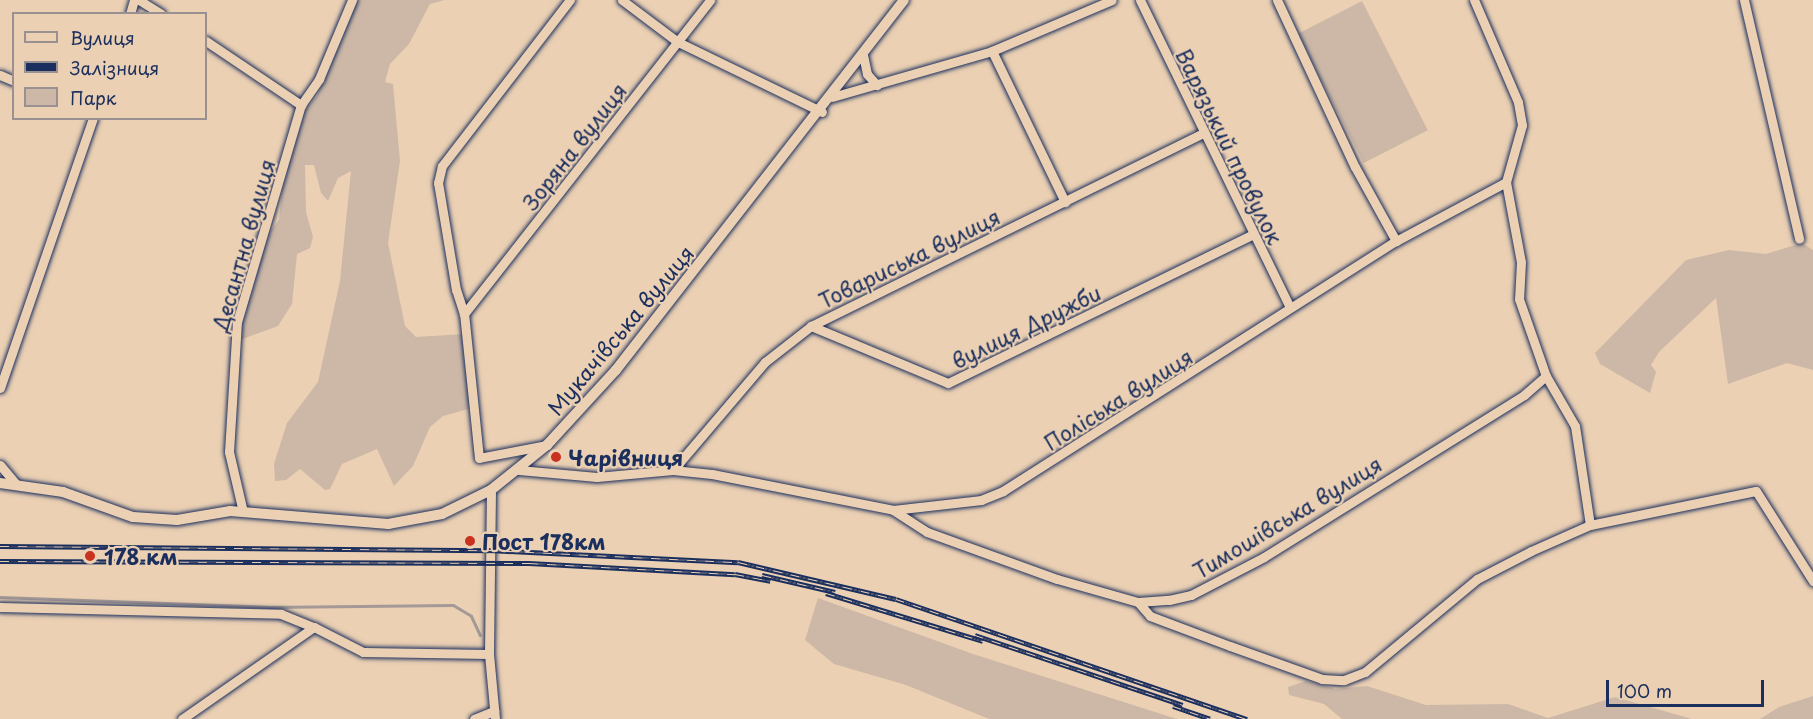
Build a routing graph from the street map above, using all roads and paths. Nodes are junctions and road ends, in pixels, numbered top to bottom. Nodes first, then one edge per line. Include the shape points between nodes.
1 (139, 0) edge
2 (352, 0) edge
3 (570, 0) edge
4 (622, 0) edge
5 (710, 0) edge
6 (904, 0) edge
7 (1112, 0) edge
8 (1140, 0) edge
9 (1277, 0) edge
10 (1474, 0) edge
11 (1744, 0) edge
12 (158, 12) edge
13 (207, 42) edge
14 (678, 42) junction
15 (992, 51) junction
16 (863, 55) junction
17 (877, 85) junction
18 (832, 97) junction
19 (301, 105) junction
20 (822, 112) junction
21 (92, 120) edge
22 (1202, 134) junction
23 (1506, 182) junction
24 (1065, 202) junction
25 (1252, 235) junction
26 (1799, 239) dead end
27 (1396, 241) junction
28 (1290, 307) junction
29 (464, 314) junction
30 (811, 326) junction
31 (1546, 376) junction
32 (0, 382) edge
33 (547, 445) junction
34 (0, 465) edge
35 (519, 470) junction
36 (674, 470) junction
37 (0, 483) edge
38 (16, 484) junction
39 (491, 490) junction
40 (893, 510) junction
41 (243, 512) junction
42 (1590, 525) junction
43 (1813, 581) edge
44 (1138, 602) junction
45 (0, 607) edge
46 (314, 627) junction
47 (489, 654) junction
48 (495, 715) edge
49 (182, 719) edge
50 (474, 719) edge

1 - 12 street
2 - 19 street, Десантна вулиця via 315,86
3 - 29 street via 439,171 450,261
4 - 14 street
5 - 14 street, Зоряна вулиця
6 - 16 street, Мукачівська вулиця
7 - 15 street
8 - 22 street, Варязький провулок
9 - 27 street via 1355,167
10 - 23 street via 1518,102 1522,125
11 - 26 street
13 - 19 street
14 - 20 street
14 - 29 street, Зоряна вулиця
15 - 17 street
15 - 24 street
16 - 17 street via 867,74
16 - 18 street, Мукачівська вулиця
17 - 18 street
18 - 20 street, Мукачівська вулиця
19 - 41 street, Десантна вулиця via 233,347 230,471
20 - 33 street, Мукачівська вулиця via 683,289
21 - 32 street
22 - 24 street, Товариська вулиця
22 - 25 street, Варязький провулок
23 - 27 street, Поліська вулиця
23 - 31 street via 1521,262 1519,298
24 - 30 street, Товариська вулиця
25 - 28 street, Варязький провулок
25 - 30 street, вулиця Дружби via 948,382
27 - 28 street, Поліська вулиця
28 - 40 street, Поліська вулиця via 1003,491 963,503
29 - 33 street via 478,458
30 - 36 street, Товариська вулиця via 765,362
31 - 42 street via 1575,426
31 - 44 street, Тимошівська вулиця via 1524,395 1264,557 1191,595
33 - 35 street, Мукачівська вулиця
34 - 38 street
35 - 36 street, Поліська вулиця via 597,477
35 - 39 street, Мукачівська вулиця
36 - 40 street, Поліська вулиця
37 - 38 street, Мукачівська вулиця
38 - 41 street, Мукачівська вулиця via 63,492 133,518 177,520
39 - 41 street, Мукачівська вулиця via 418,521 341,522
39 - 47 street
40 - 44 street, Тимошівська вулиця via 927,532 990,557
42 - 43 street via 1756,491
42 - 44 street via 1477,579 1365,672 1344,680 1322,679 1210,639 1150,616
45 - 46 street via 281,614
46 - 47 street via 363,652
46 - 49 street
47 - 48 street
48 - 50 street

